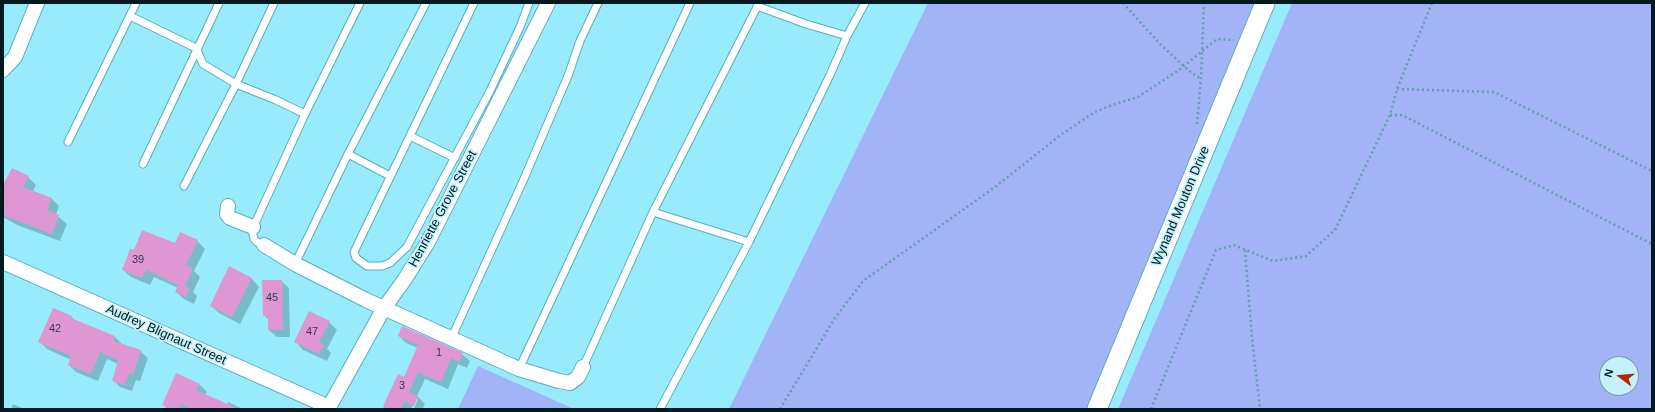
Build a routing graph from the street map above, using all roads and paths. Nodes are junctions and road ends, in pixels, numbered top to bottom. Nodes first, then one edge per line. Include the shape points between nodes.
1 (37, 3) edge
2 (136, 3) edge
3 (219, 3) edge
4 (274, 3) edge
5 (360, 3) edge
6 (426, 3) edge
7 (474, 3) edge
8 (529, 3) edge
9 (548, 3) edge
10 (598, 3) edge
11 (690, 3) edge
12 (865, 3) edge
13 (1123, 3) edge
14 (1204, 3) edge
15 (1266, 3) edge
16 (1432, 3) edge
17 (758, 5) edge
18 (130, 16) junction
19 (847, 36) junction
20 (1236, 40) dead end
21 (196, 48) junction
22 (1203, 51) junction
23 (1183, 65) junction
24 (3, 70) edge
25 (1201, 79) junction
26 (236, 84) junction
27 (1396, 89) junction
28 (305, 114) junction
29 (1390, 115) junction
30 (1197, 126) dead end
31 (410, 136) junction
32 (68, 142) dead end
33 (348, 154) junction
34 (455, 158) junction
35 (143, 164) dead end
36 (1652, 171) edge
37 (390, 176) junction
38 (184, 186) dead end
39 (228, 206) dead end
40 (653, 212) junction
41 (253, 227) junction
42 (749, 242) junction
43 (1652, 244) edge
44 (264, 245) joint
45 (1245, 250) junction
46 (3, 262) edge
47 (295, 264) junction
48 (384, 308) junction
49 (451, 339) junction
50 (583, 367) joint
51 (519, 369) junction
52 (328, 408) edge
53 (660, 409) edge
54 (780, 409) edge
55 (1097, 409) edge
56 (1151, 409) edge
57 (1260, 409) edge

1 - 24 street via 15,57
2 - 18 lane
3 - 21 lane
4 - 26 lane
5 - 28 lane
6 - 33 lane
7 - 31 lane
8 - 34 lane via 517,34
9 - 48 street, Henriette Grove Street via 428,242
10 - 49 lane via 580,41 524,181
11 - 51 lane
12 - 19 lane
13 - 23 path
14 - 22 path
15 - 55 street, Wynand Mouton Drive
16 - 27 path
17 - 19 lane via 806,24
17 - 40 lane
18 - 21 lane
18 - 32 lane
19 - 42 lane
20 - 22 path via 1217,39
21 - 26 lane via 203,64
21 - 35 lane
22 - 23 path
22 - 25 path
23 - 25 path
23 - 54 path via 1138,97 1095,112 1062,134 995,187 877,269 863,281 834,318
25 - 30 path
26 - 28 lane
26 - 38 lane
27 - 29 path
27 - 36 path via 1494,92
28 - 41 lane
29 - 43 path via 1402,116
29 - 45 path via 1335,230 1306,256 1273,262
31 - 34 lane
31 - 37 lane
33 - 37 lane
33 - 47 lane
34 - 37 lane via 406,247 390,263 374,267 361,262 354,252
39 - 41 street via 227,214 230,218
40 - 42 lane
40 - 50 lane
41 - 44 lane via 254,239
42 - 53 lane
44 - 47 street
45 - 56 path via 1234,245 1216,250
45 - 57 path
46 - 52 street, Audrey Blignaut Street
47 - 48 street
48 - 49 street
48 - 52 street, Henriette Grove Street
49 - 51 street
50 - 51 street via 578,377 570,383

